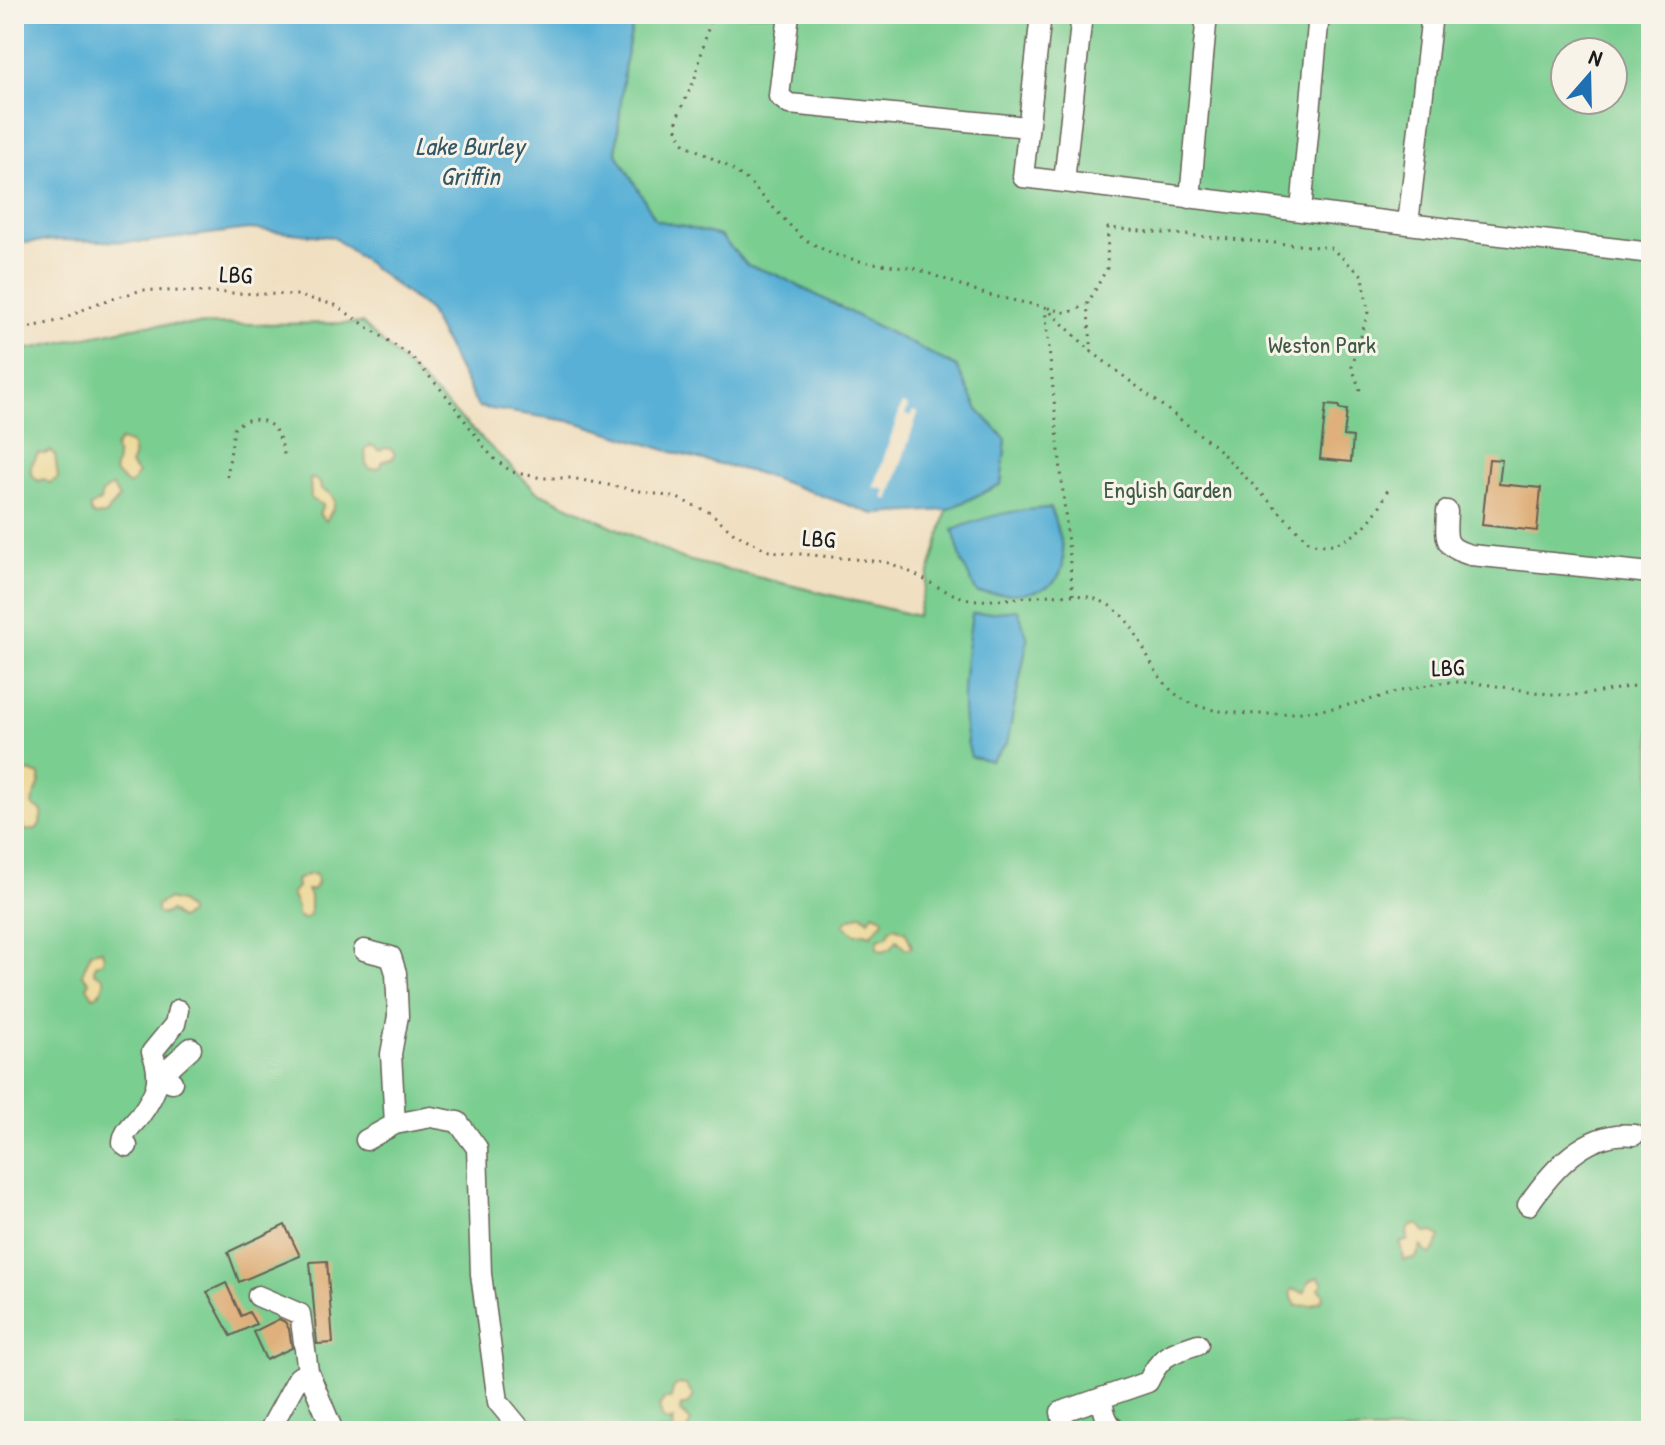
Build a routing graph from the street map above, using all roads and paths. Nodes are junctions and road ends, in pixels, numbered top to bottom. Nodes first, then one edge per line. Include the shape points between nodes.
1 (712, 14) edge
2 (789, 14) edge
3 (1041, 14) edge
4 (1082, 14) edge
5 (1207, 14) edge
6 (1319, 14) edge
7 (1432, 14) edge
8 (1028, 127) junction
9 (1064, 182) junction
10 (1190, 198) junction
11 (1301, 211) junction
12 (1408, 224) junction
13 (1651, 253) edge
14 (1087, 305) junction
15 (1045, 307) junction
16 (14, 327) edge
17 (1092, 352) junction
18 (1362, 396) dead end
19 (285, 458) dead end
20 (227, 477) dead end
21 (1388, 489) dead end
22 (1447, 511) dead end
23 (1651, 573) edge
24 (1073, 595) junction
25 (1651, 683) edge
26 (364, 950) dead end
27 (178, 1010) dead end
28 (191, 1048) dead end
29 (166, 1080) junction
30 (395, 1124) junction
31 (1634, 1135) dead end
32 (366, 1140) dead end
33 (127, 1146) dead end
34 (1528, 1205) dead end
35 (258, 1296) dead end
36 (1198, 1344) dead end
37 (308, 1371) junction
38 (1101, 1398) junction
39 (269, 1431) edge
40 (333, 1431) edge
41 (522, 1431) edge
42 (1065, 1431) edge
43 (1117, 1431) edge

1 - 15 path via 694,81 677,118 677,132 688,147 747,180 802,238 832,254 914,268 988,295
2 - 8 street via 779,96 789,104
3 - 8 street
4 - 9 street
5 - 10 street
6 - 11 street
7 - 12 street
8 - 9 street via 1023,177
9 - 10 street
10 - 11 street
11 - 12 street
12 - 13 street
14 - 15 path via 1068,313
14 - 17 path
14 - 18 path via 1107,268 1108,228 1331,248 1363,276 1368,312 1352,367
15 - 17 path
15 - 24 path
16 - 24 path, LBG via 62,320 142,290 296,295 335,305 411,356 492,457 512,472 677,498 769,551 885,562 962,598
17 - 21 path via 1215,446 1310,543 1330,545 1362,529 1382,507
19 - 20 path via 271,424 245,420 234,429
22 - 23 street via 1446,539 1454,550
24 - 25 path, LBG via 1103,602 1121,614 1164,685 1189,703 1218,712 1295,713 1458,682 1568,695
26 - 30 street via 391,957 396,973 398,1016 391,1054
27 - 29 street via 175,1024 152,1052
28 - 29 street
29 - 33 street via 124,1135
30 - 32 street
30 - 41 street via 431,1117 458,1122 477,1148 481,1274 498,1402
31 - 34 street via 1617,1133 1582,1147 1549,1176
35 - 37 street via 300,1314
36 - 38 street via 1165,1355 1148,1382
37 - 39 street via 298,1378
37 - 40 street
38 - 42 street via 1061,1412
38 - 43 street via 1105,1416

